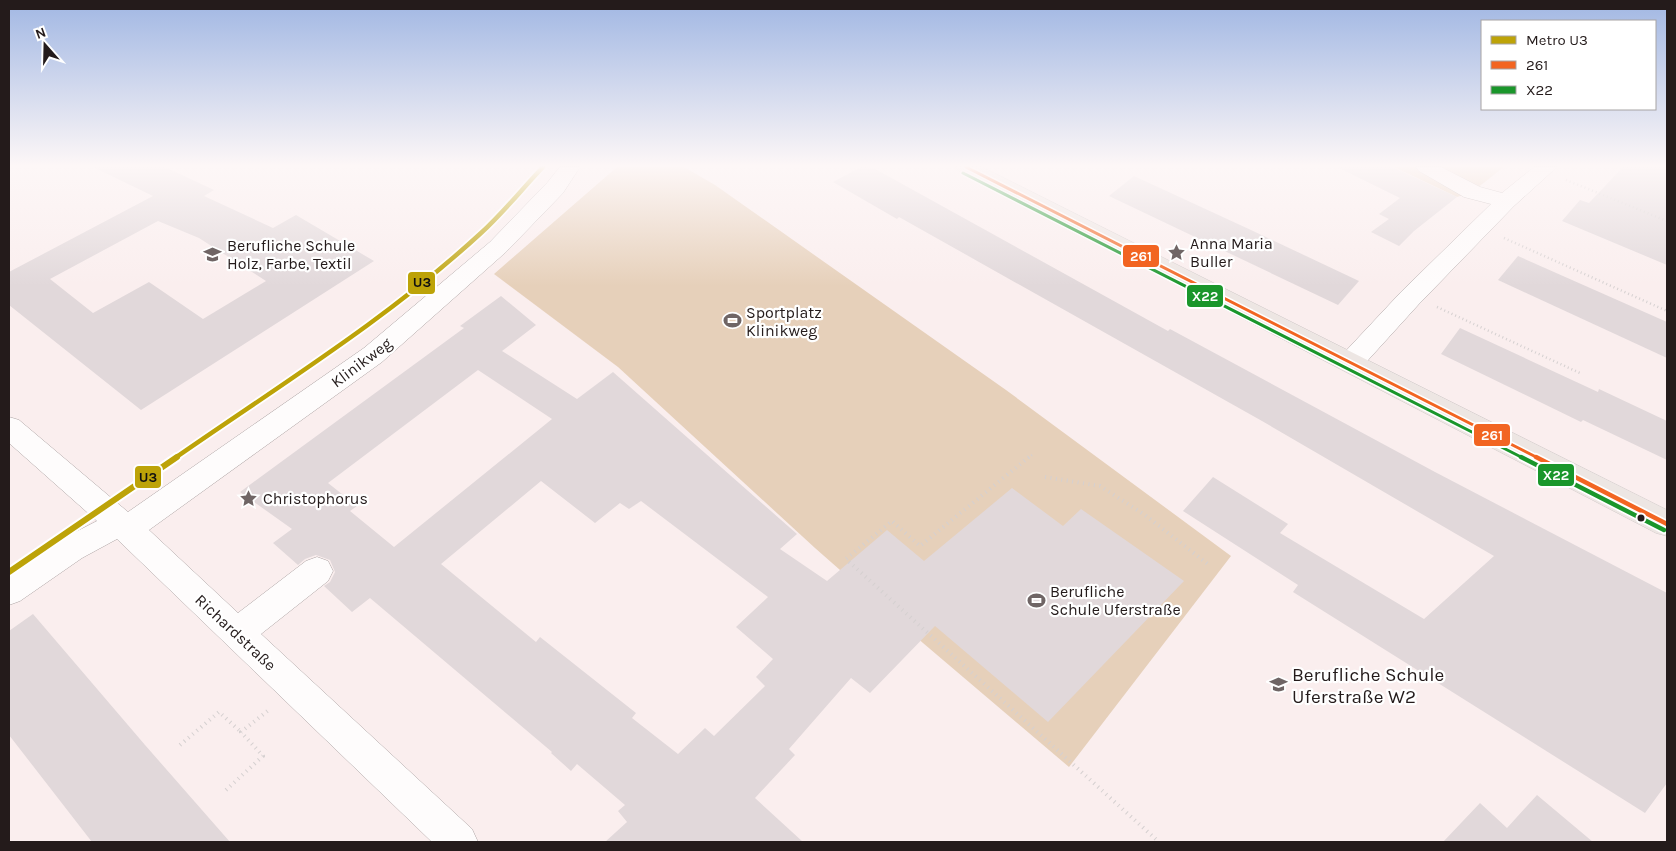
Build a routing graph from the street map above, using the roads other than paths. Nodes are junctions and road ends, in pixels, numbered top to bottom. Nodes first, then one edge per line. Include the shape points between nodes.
1 (537, 207) edge
2 (1044, 207) edge
3 (1501, 207) edge
4 (1351, 362) junction
5 (9, 427) edge
6 (1667, 524) edge
7 (124, 526) junction
8 (317, 570) dead end
9 (9, 591) edge
10 (237, 633) junction
11 (459, 842) edge

1 - 7 street, Klinikweg via 498,247 372,355
2 - 4 main road
3 - 4 street
4 - 6 main road
5 - 7 street, Richardstraße
7 - 9 street, Klinikweg via 71,549
7 - 10 street, Richardstraße
8 - 10 street
10 - 11 street, Richardstraße

